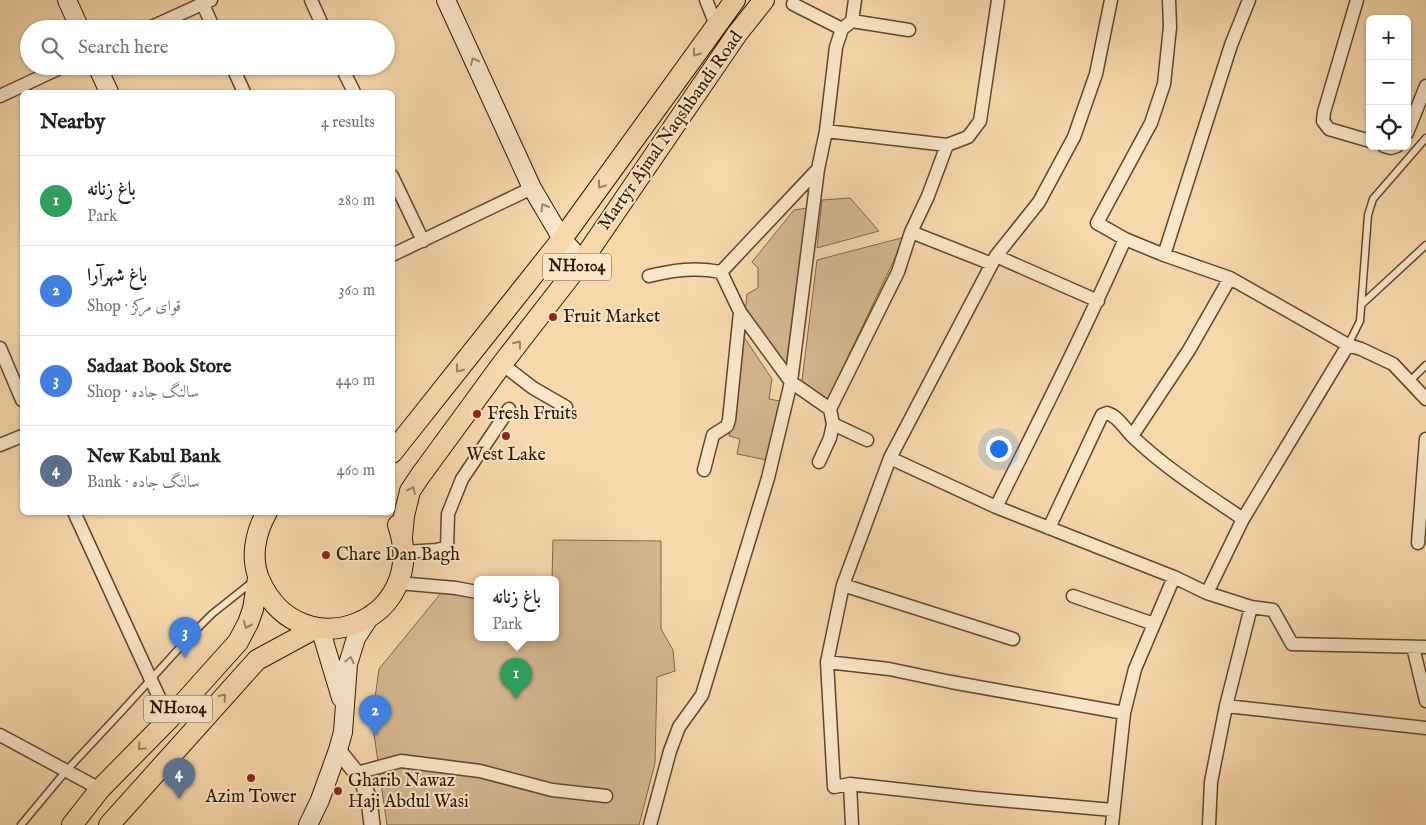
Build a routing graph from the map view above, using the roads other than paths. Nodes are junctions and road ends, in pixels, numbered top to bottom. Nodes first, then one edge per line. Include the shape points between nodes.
1 (67, 0) edge
2 (311, 0) edge
3 (446, 0) edge
4 (706, 0) edge
5 (735, 0) edge
6 (764, 0) edge
7 (855, 0) edge
8 (998, 0) edge
9 (1111, 0) edge
10 (1169, 0) edge
11 (1249, 0) edge
12 (1357, 0) edge
13 (205, 1) edge
14 (793, 4) dead end
15 (76, 20) edge
16 (166, 20) edge
17 (211, 20) edge
18 (320, 20) edge
19 (716, 25) junction
20 (847, 25) junction
21 (909, 30) dead end
22 (45, 75) edge
23 (101, 75) edge
24 (236, 75) edge
25 (346, 75) edge
26 (1426, 86) edge
27 (108, 90) edge
28 (243, 90) edge
29 (353, 90) edge
30 (0, 96) edge
31 (1411, 123) edge
32 (826, 132) junction
33 (1426, 138) edge
34 (1366, 141) edge
35 (947, 145) junction
36 (818, 169) junction
37 (395, 182) edge
38 (532, 188) junction
39 (911, 232) junction
40 (562, 239) junction
41 (1125, 239) junction
42 (423, 241) junction
43 (1426, 245) edge
44 (395, 254) edge
45 (1164, 255) junction
46 (994, 260) junction
47 (582, 261) junction
48 (720, 272) junction
49 (650, 276) dead end
50 (1230, 278) junction
51 (1098, 301) junction
52 (1361, 305) junction
53 (740, 312) junction
54 (1348, 345) junction
55 (0, 348) edge
56 (502, 364) junction
57 (1426, 365) edge
58 (791, 382) junction
59 (1410, 382) junction
60 (20, 395) edge
61 (1426, 399) edge
62 (566, 407) dead end
63 (509, 408) dead end
64 (830, 409) junction
65 (833, 424) junction
66 (1132, 436) junction
67 (20, 437) edge
68 (1426, 439) edge
69 (867, 440) dead end
70 (0, 445) edge
71 (395, 449) edge
72 (890, 458) junction
73 (819, 462) dead end
74 (704, 470) dead end
75 (996, 507) junction
76 (75, 515) edge
77 (266, 515) edge
78 (393, 515) edge
79 (1243, 519) junction
80 (1049, 528) junction
81 (1418, 543) dead end
82 (403, 544) junction
83 (1174, 577) junction
84 (258, 578) junction
85 (398, 582) junction
86 (843, 585) junction
87 (474, 591) edge
88 (1207, 593) junction
89 (1072, 596) dead end
90 (1251, 607) junction
91 (369, 618) junction
92 (1154, 624) junction
93 (318, 628) junction
94 (1013, 638) dead end
95 (1420, 647) edge
96 (827, 662) junction
97 (151, 679) junction
98 (1426, 701) edge
99 (344, 706) junction
100 (1226, 706) junction
101 (1124, 713) junction
102 (169, 719) junction
103 (1426, 728) edge
104 (0, 734) edge
105 (338, 750) junction
106 (66, 770) junction
107 (357, 773) junction
108 (850, 784) junction
109 (100, 789) junction
110 (606, 796) dead end
111 (1113, 810) junction
112 (21, 825) edge
113 (72, 825) edge
114 (109, 825) edge
115 (308, 825) edge
116 (372, 825) edge
117 (650, 825) edge
118 (852, 825) edge
119 (1112, 825) edge
120 (1209, 825) edge

1 - 15 main road
2 - 18 street
38 -> 3 main road
4 - 19 street
5 - 19 highway, Martyr Ajmal Naqshbandi Road / NH0104
6 - 47 highway, Martyr Ajmal Naqshbandi Road / NH0104 via 737,34
7 - 20 street
8 - 35 street via 980,120 968,137
9 - 46 street via 1096,74 1074,136 1039,202
10 - 41 street via 1170,27 1164,84 1151,124 1097,223
11 - 45 street via 1231,45
12 - 34 street via 1322,121 1329,129
13 - 16 street
13 - 17 street
14 - 20 street
19 -> 40 highway, Martyr Ajmal Naqshbandi Road / NH0104
20 - 21 street
20 - 32 street via 836,47
22 - 30 street
23 - 27 main road
24 - 28 street
25 - 29 street
26 - 31 street
32 - 35 street
32 - 36 street
33 - 52 lane via 1373,199 1368,215
35 - 39 street
36 - 48 street
36 - 58 street
37 - 42 street
40 -> 38 main road
38 - 42 street
39 - 46 street
39 - 64 street via 898,272
40 - 47 main road
40 -> 71 highway, Martyr Ajmal Naqshbandi Road / NH0104
41 - 45 street
41 - 51 street
42 - 44 street
43 - 52 lane
45 - 50 street
46 - 51 street
46 - 72 street
56 -> 47 highway, Martyr Ajmal Naqshbandi Road / NH0104
48 - 49 street via 684,269
48 - 53 street
50 - 54 street
50 - 66 street via 1189,350
51 - 75 street
52 - 54 lane via 1360,321
53 - 58 street
53 - 74 street via 729,420 727,426 714,435
54 - 59 street via 1393,364
54 - 79 street
55 - 60 street
56 - 62 street via 533,388
82 -> 56 highway, Martyr Ajmal Naqshbandi Road / NH0104 via 404,516 410,492
57 - 59 lane
58 - 64 street
58 - 117 street via 768,478 702,695 679,727
59 - 61 street
63 - 82 street via 462,479 448,514 447,547 437,550
64 - 65 street
65 - 69 street
65 - 73 street
66 - 79 street via 1174,472
66 - 80 street via 1114,414 1107,412 1102,415
67 - 70 street
68 - 81 street
72 - 75 street
72 - 86 street
75 - 80 street
76 - 97 street
77 - 84 highway, NH0104 via 254,550
78 - 82 highway
79 - 88 street
80 - 83 street
82 - 85 highway, NH0104
83 - 88 street
83 - 92 street
84 - 93 highway, NH0104 via 274,605 286,616
84 - 97 lane via 212,614
84 -> 102 highway, NH0104 via 253,609 238,642
85 - 87 street
85 - 91 highway, NH0104 via 391,596
86 - 94 street
86 - 96 street
88 - 90 street
89 - 92 street
90 - 95 street via 1273,610 1292,644
90 - 100 street
91 - 93 highway, NH0104 via 353,625
99 -> 91 main road via 348,664 356,638
92 - 101 street via 1135,669
93 - 99 main road
114 -> 93 highway, NH0104 via 257,660
95 - 98 street
96 - 101 street via 890,669
96 - 108 street via 834,787
97 - 102 street
97 - 106 lane
99 - 105 main road
100 - 103 street
100 - 120 street via 1211,782
101 - 111 street
102 -> 109 highway, NH0104
104 - 106 street
105 - 107 street
105 - 115 main road
106 - 109 street
106 - 112 lane
107 - 110 street via 401,761 480,771 552,790
107 - 116 street via 368,800
108 - 111 street
108 - 118 street
109 - 113 highway, NH0104
111 - 119 street

